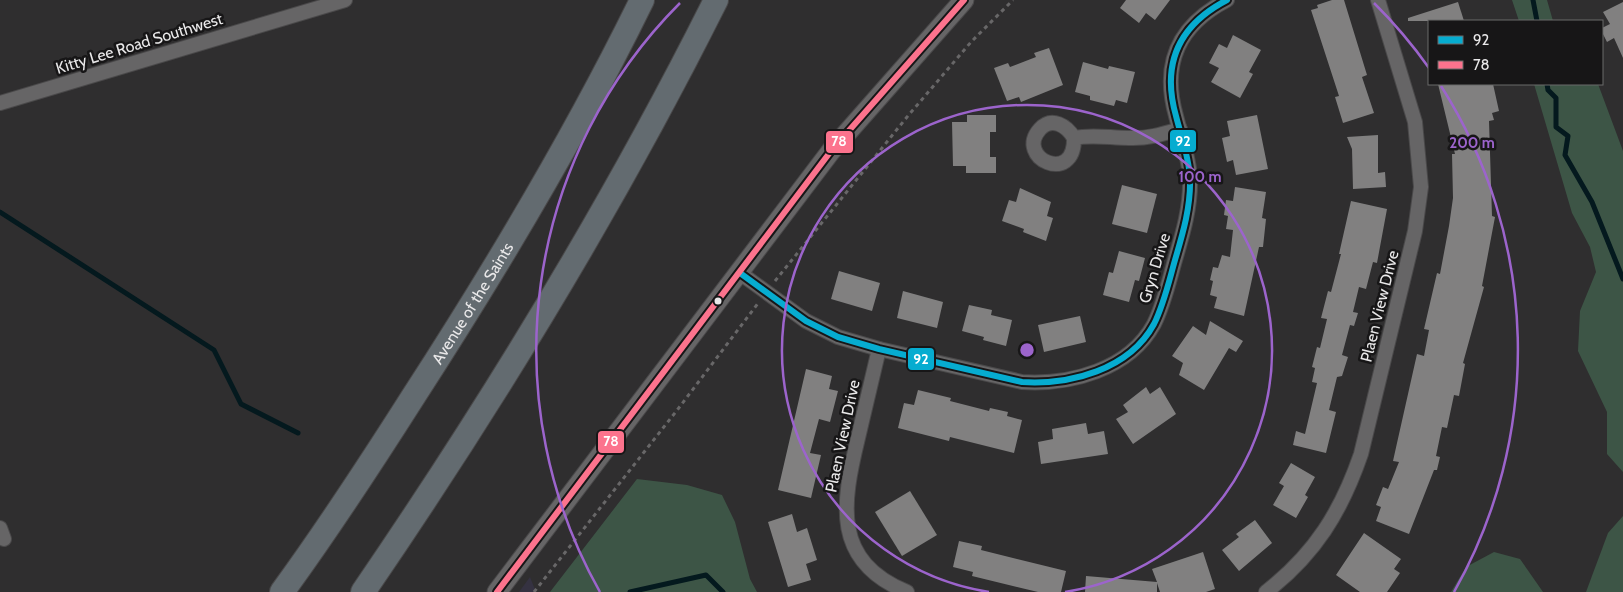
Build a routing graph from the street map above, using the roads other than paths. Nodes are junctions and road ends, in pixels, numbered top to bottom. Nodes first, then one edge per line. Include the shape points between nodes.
1 (345, 0) edge
2 (642, 0) edge
3 (716, 0) edge
4 (964, 0) edge
5 (1227, 0) edge
6 (1378, 0) edge
7 (0, 102) edge
8 (1180, 129) junction
9 (1074, 138) dead end
10 (740, 273) junction
11 (879, 349) junction
12 (283, 590) edge
13 (363, 592) edge
14 (497, 592) edge
15 (907, 592) edge
16 (1266, 592) edge

1 - 7 street, Kitty Lee Road Southwest
2 - 12 highway, Avenue of the Saints via 497,266 356,486
3 - 13 highway via 577,259 488,404
4 - 10 main road via 831,151
5 - 8 street, Gryn Drive via 1192,23 1178,43 1171,89
6 - 16 street, Plaen View Drive via 1415,122 1421,186 1415,231 1361,454 1349,488 1330,524 1309,553
8 - 9 street via 1147,137 1090,135
8 - 11 street, Gryn Drive via 1190,177 1190,200 1162,308 1139,343 1115,362 1092,374 1070,380 1022,382
10 - 11 street, Gryn Drive via 820,329 838,338
10 - 14 main road
11 - 15 street, Plaen View Drive via 850,472 845,510 848,532 862,560 885,581

